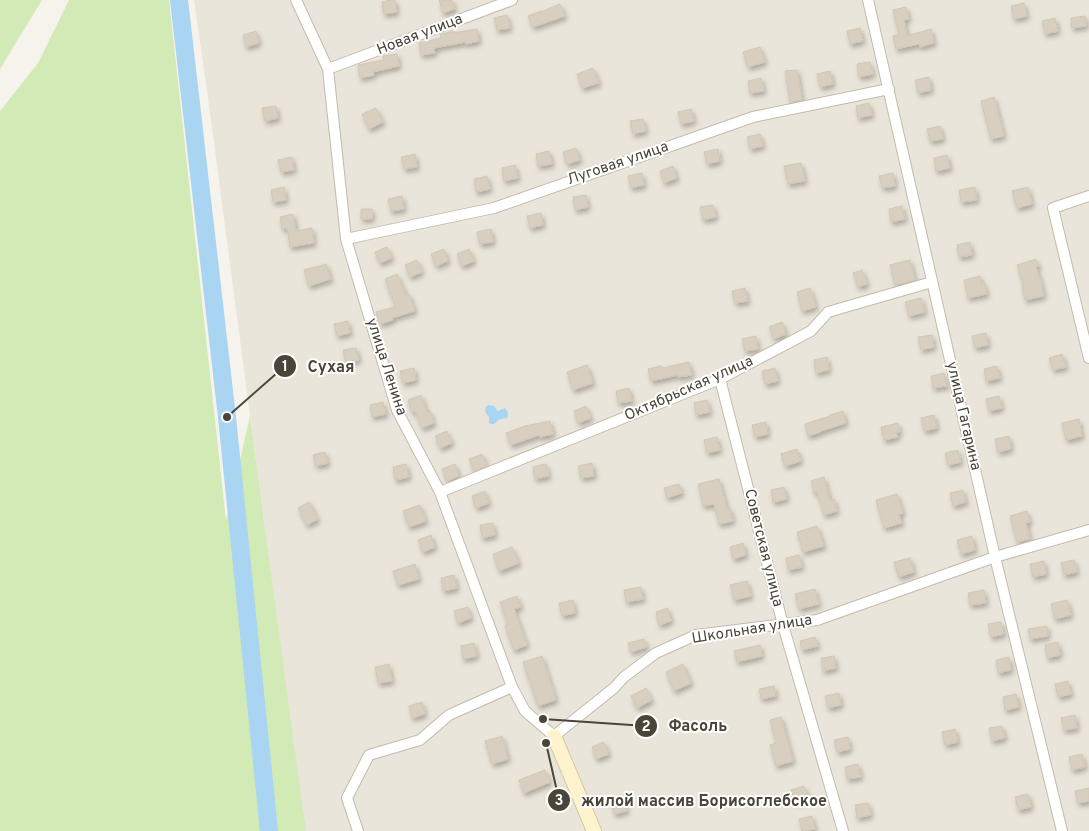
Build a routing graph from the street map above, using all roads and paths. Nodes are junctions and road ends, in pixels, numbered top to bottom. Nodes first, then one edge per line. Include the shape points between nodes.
1 (296, 0) edge
2 (512, 0) edge
3 (868, 0) edge
4 (328, 70) junction
5 (889, 89) junction
6 (1089, 196) edge
7 (346, 239) junction
8 (932, 282) junction
9 (1089, 358) edge
10 (720, 379) junction
11 (440, 492) junction
12 (1089, 530) edge
13 (995, 557) junction
14 (783, 625) junction
15 (512, 687) junction
16 (554, 736) junction
17 (358, 831) edge
18 (594, 831) edge
19 (843, 831) edge
20 (1062, 831) edge

1 - 4 street, улица Ленина
2 - 4 street, Новая улица
3 - 5 street, улица Гагарина
4 - 7 street, улица Ленина
5 - 7 street, Луговая улица via 753,117 494,208
5 - 8 street, улица Гагарина
6 - 9 street via 1053,208
7 - 11 street, улица Ленина via 397,410
8 - 10 street, Октябрьская улица via 828,312 811,331
8 - 13 street, улица Гагарина
10 - 11 street, Октябрьская улица
10 - 14 street, Советская улица
11 - 15 street, улица Ленина
12 - 13 street, Школьная улица
13 - 14 street, Школьная улица via 817,620
13 - 20 street, улица Гагарина
14 - 16 street, Школьная улица via 696,635 656,653
14 - 19 street, Советская улица
15 - 16 street, улица Ленина via 525,711
15 - 17 street via 449,715 420,740 369,755 347,798
16 - 18 street

